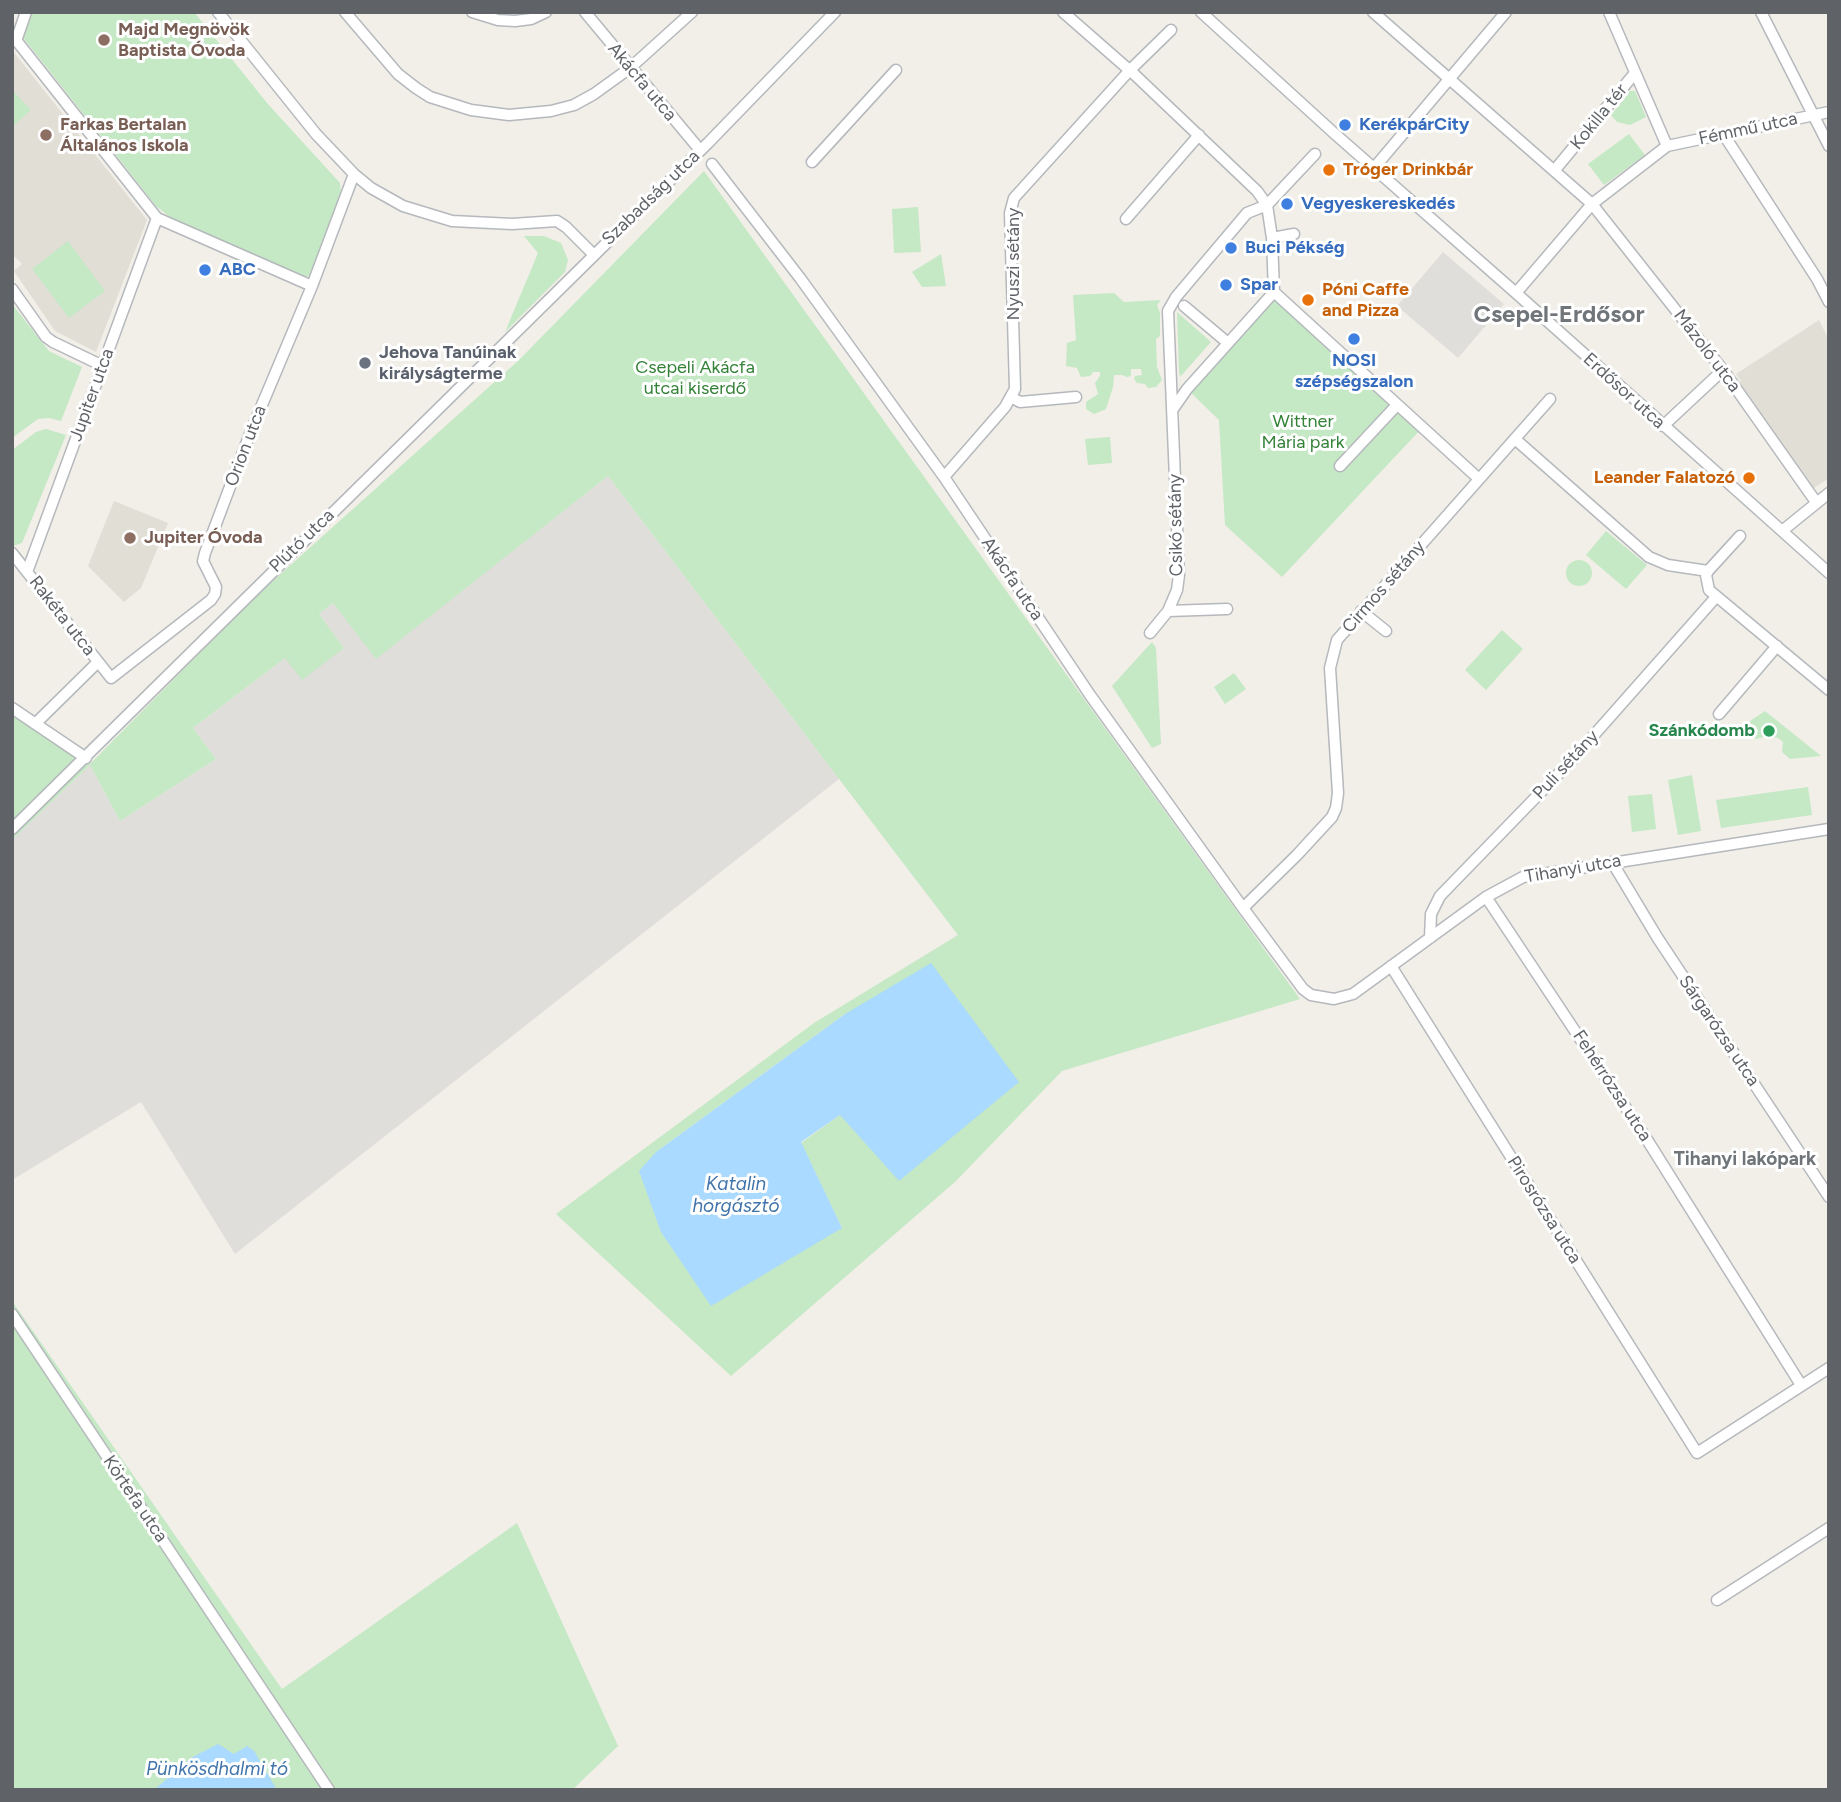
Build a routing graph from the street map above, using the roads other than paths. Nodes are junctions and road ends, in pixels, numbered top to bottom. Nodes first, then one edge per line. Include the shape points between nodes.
1 (26, 12) edge
2 (218, 12) edge
3 (345, 12) edge
4 (472, 12) edge
5 (546, 12) edge
6 (585, 12) edge
7 (692, 12) edge
8 (835, 12) edge
9 (1063, 12) edge
10 (1201, 12) edge
11 (1506, 12) edge
12 (1609, 12) edge
13 (1761, 12) edge
14 (1374, 13) edge
15 (1171, 30) dead end
16 (14, 36) edge
17 (630, 68) junction
18 (895, 69) dead end
19 (1130, 70) junction
20 (1635, 73) junction
21 (1450, 78) junction
22 (1829, 112) edge
23 (1814, 115) junction
24 (1199, 135) junction
25 (1724, 135) junction
26 (1667, 146) junction
27 (1829, 146) edge
28 (700, 150) junction
29 (1315, 155) dead end
30 (812, 162) dead end
31 (712, 164) dead end
32 (1374, 168) junction
33 (1553, 171) junction
34 (354, 174) junction
35 (1592, 204) junction
36 (1267, 205) junction
37 (157, 218) junction
38 (1126, 219) dead end
39 (1294, 234) dead end
40 (1272, 238) junction
41 (593, 254) junction
42 (312, 286) junction
43 (12, 289) edge
44 (1274, 292) junction
45 (1516, 293) junction
46 (1829, 302) edge
47 (1184, 306) dead end
48 (1228, 343) junction
49 (103, 366) junction
50 (1723, 370) junction
51 (1011, 397) junction
52 (1076, 397) dead end
53 (1550, 399) dead end
54 (1397, 405) junction
55 (1173, 409) junction
56 (1663, 426) junction
57 (1515, 439) junction
58 (1340, 466) dead end
59 (944, 477) junction
60 (1479, 479) junction
61 (1829, 493) edge
62 (1816, 502) junction
63 (1782, 531) junction
64 (1740, 536) dead end
65 (12, 553) edge
66 (1707, 571) junction
67 (27, 572) junction
68 (1829, 573) edge
69 (1716, 597) junction
70 (1227, 609) dead end
71 (1168, 611) junction
72 (1361, 611) junction
73 (1386, 631) dead end
74 (1150, 633) dead end
75 (1777, 646) junction
76 (98, 662) junction
77 (111, 678) joint
78 (1829, 690) edge
79 (12, 708) edge
80 (1719, 714) dead end
81 (35, 724) junction
82 (86, 758) junction
83 (12, 829) edge
84 (1829, 829) edge
85 (1612, 862) junction
86 (1486, 897) junction
87 (1243, 908) junction
88 (1430, 938) junction
89 (1391, 967) junction
90 (1311, 995) joint
91 (1829, 1197) edge
92 (12, 1314) edge
93 (1829, 1368) edge
94 (1801, 1385) junction
95 (1829, 1528) edge
96 (1717, 1600) dead end
97 (329, 1790) edge

1 - 16 street
2 - 34 street, Szabadság utca
3 - 17 street via 398,74 430,97 471,110 509,115 574,105
4 - 5 street via 515,21
6 - 17 street, Akácfa utca
7 - 17 street
8 - 28 street, Szabadság utca
9 - 19 street
10 - 32 street, Erdősor utca
11 - 21 street
12 - 20 street
13 - 23 street
14 - 21 street
15 - 19 street, Nyuszi sétány
16 - 37 street
17 - 28 street, Akácfa utca
18 - 30 street
19 - 24 street
19 - 51 street, Nyuszi sétány via 1012,204 1016,380
20 - 26 street, Kokilla tér
20 - 33 street, Kokilla tér
21 - 32 street
21 - 33 street
22 - 23 street, Fémmű utca
23 - 25 street, Fémmű utca
23 - 27 street
24 - 36 street
24 - 38 street
25 - 26 street, Fémmű utca
25 - 46 street
26 - 35 street
28 - 41 street, Szabadság utca
29 - 36 street, Csikó sétány
31 - 59 street, Akácfa utca
32 - 45 street, Erdősor utca
33 - 35 street
34 - 41 street, Szabadság utca via 403,206 437,218 492,223 556,221
34 - 42 street, Orion utca
35 - 45 street
35 - 50 street, Mázoló utca
36 - 40 street
36 - 55 street, Csikó sétány via 1247,213 1171,303
37 - 42 street
37 - 49 street, Jupiter utca
39 - 40 street
40 - 44 street
41 - 82 street, Plútó utca
42 - 77 street, Orion utca via 205,554 215,594
43 - 49 street via 46,337
44 - 48 street
44 - 54 street
45 - 56 street, Erdősor utca
47 - 48 street
48 - 55 street
49 - 67 street, Jupiter utca
50 - 56 street
50 - 62 street, Mázoló utca
51 - 52 street via 1020,402
51 - 59 street
53 - 57 street, Cirmos sétány
54 - 58 street
54 - 60 street
55 - 71 street, Csikó sétány via 1179,575
56 - 63 street, Erdősor utca
57 - 60 street, Cirmos sétány
57 - 66 street via 1649,557
59 - 87 street, Akácfa utca via 1090,695
60 - 72 street, Cirmos sétány
61 - 62 street
62 - 63 street
63 - 68 street, Erdősor utca
64 - 66 street
65 - 67 street, Rakéta utca
66 - 69 street via 1709,590
67 - 76 street, Rakéta utca
69 - 75 street
69 - 88 street, Puli sétány via 1571,761 1440,897 1430,914
70 - 71 street
71 - 74 street, Csikó sétány
72 - 73 street
72 - 87 street, Cirmos sétány via 1337,640 1331,661 1336,808
75 - 78 street
75 - 80 street
76 - 77 street, Rakéta utca
76 - 81 street
79 - 81 street
81 - 82 street
82 - 83 street, Plútó utca
84 - 85 street, Tihanyi utca
85 - 86 street, Tihanyi utca via 1523,877
85 - 91 street, Sárgarózsa utca
86 - 88 street, Tihanyi utca
86 - 94 street, Fehérrózsa utca via 1646,1138
87 - 90 street, Akácfa utca
88 - 89 street, Tihanyi utca
89 - 90 street, Tihanyi utca via 1345,998
89 - 94 street, Pirosrózsa utca via 1697,1453
92 - 97 street, Körtefa utca
93 - 94 street
95 - 96 street

